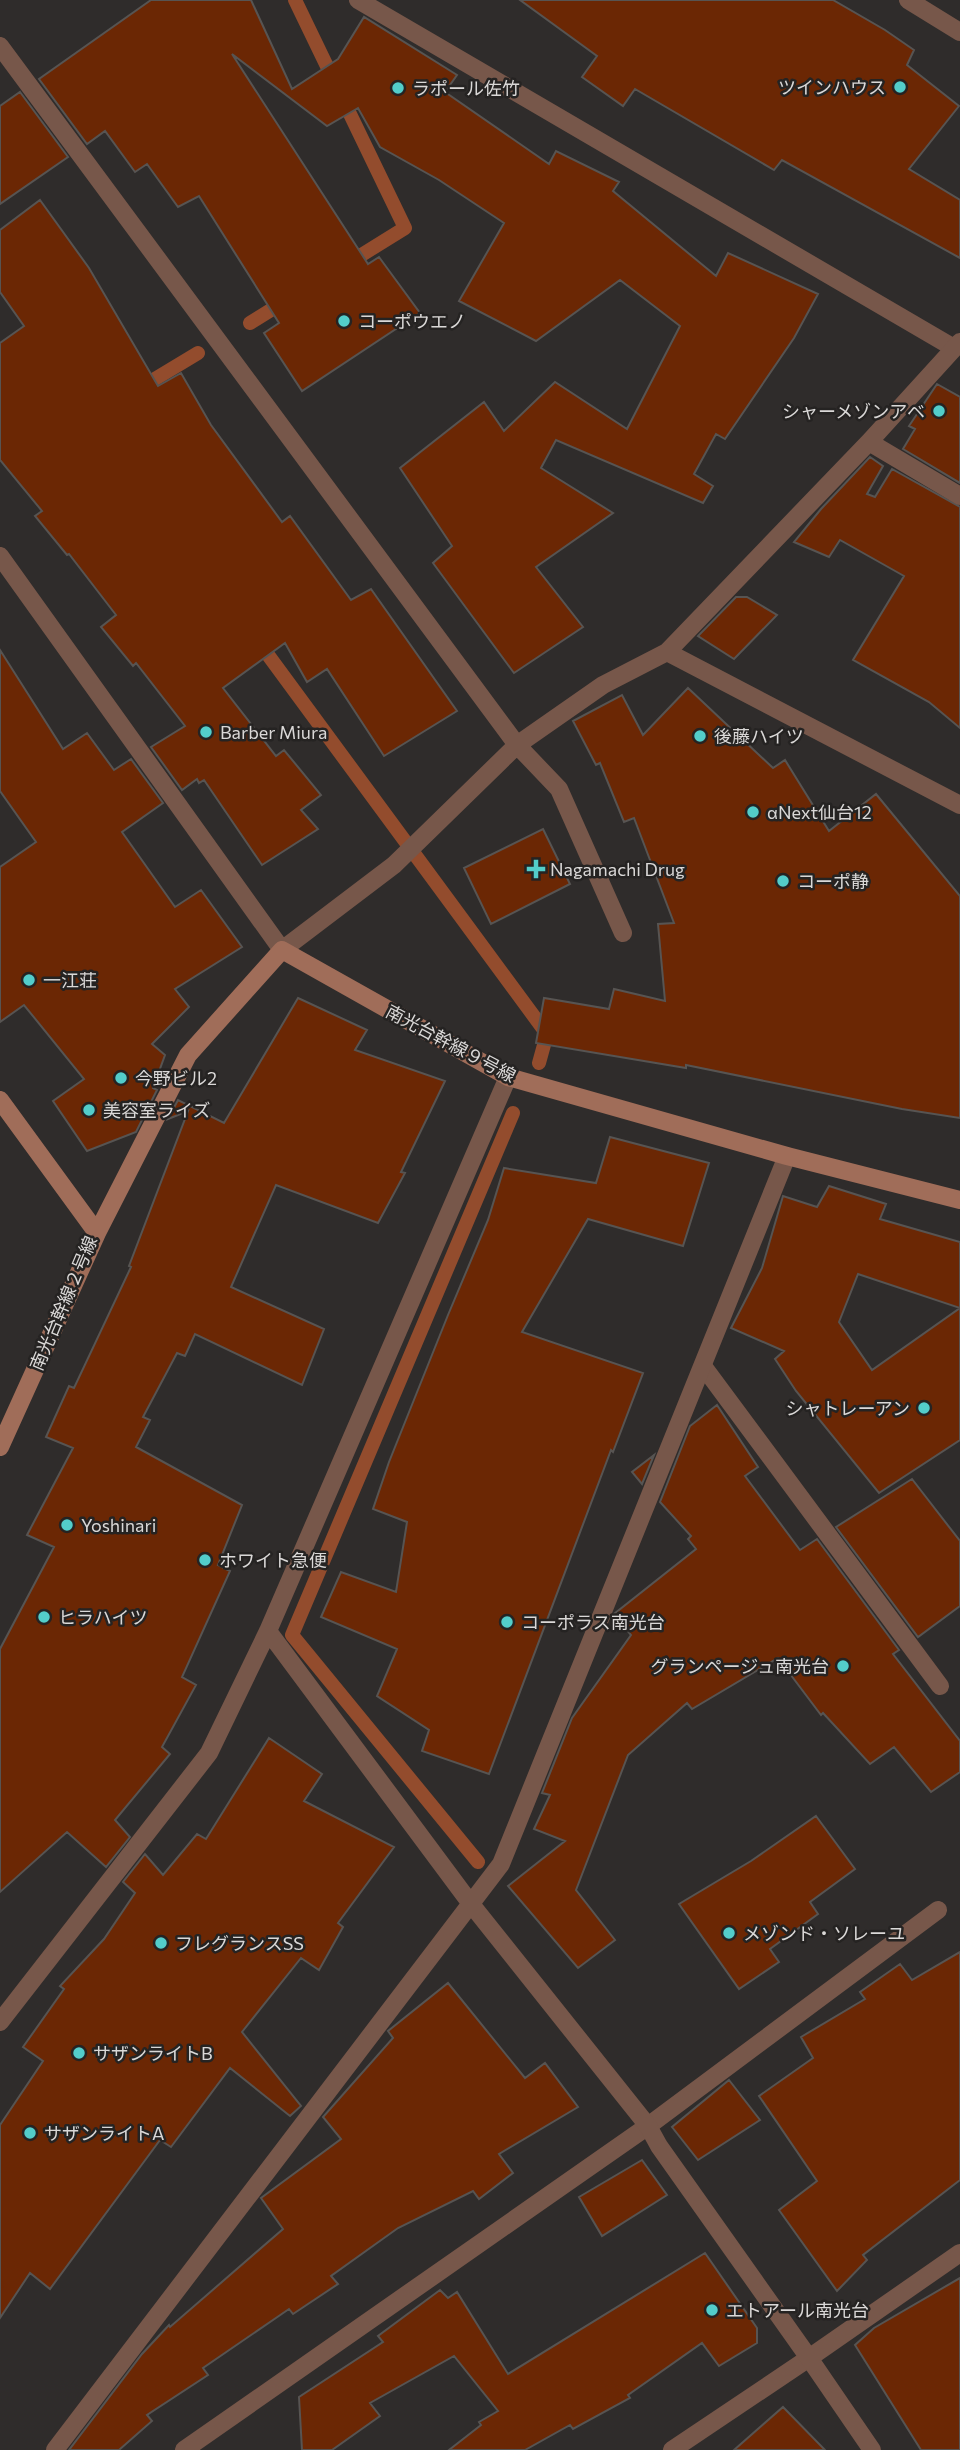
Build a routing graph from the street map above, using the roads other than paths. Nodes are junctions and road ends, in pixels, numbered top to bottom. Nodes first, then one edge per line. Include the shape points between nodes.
1 (358, 0) edge
2 (908, 0) edge
3 (960, 32) edge
4 (0, 46) edge
5 (957, 345) edge
6 (869, 442) junction
7 (960, 496) edge
8 (0, 556) edge
9 (667, 652) junction
10 (517, 745) junction
11 (960, 805) edge
12 (623, 933) dead end
13 (282, 950) junction
14 (508, 1077) junction
15 (0, 1100) edge
16 (787, 1157) junction
17 (960, 1200) edge
18 (97, 1233) junction
19 (703, 1366) junction
20 (0, 1447) edge
21 (268, 1632) junction
22 (940, 1686) dead end
23 (471, 1904) junction
24 (938, 1910) dead end
25 (0, 2022) edge
26 (648, 2126) junction
27 (960, 2253) edge
28 (809, 2358) junction
29 (55, 2450) edge
30 (184, 2450) edge
31 (672, 2450) edge
32 (872, 2450) edge

1 - 5 street
2 - 3 street
4 - 10 street
5 - 6 street
6 - 7 street
6 - 9 street
8 - 13 street
9 - 10 street via 603,685
9 - 11 street
10 - 12 street via 559,789
10 - 13 street via 394,865
13 - 14 street, 南光台幹線９号線
13 - 18 street via 188,1055
14 - 16 street, 南光台幹線９号線
14 - 21 street
15 - 18 street, 南光台幹線２号線
16 - 17 street, 南光台幹線９号線
16 - 19 street
18 - 20 street, 南光台幹線２号線
19 - 22 street
19 - 23 street via 501,1864
21 - 23 street
21 - 25 street via 208,1753
23 - 26 street
23 - 29 street
24 - 26 street
26 - 28 street
26 - 30 street
27 - 28 street
28 - 31 street
28 - 32 street

